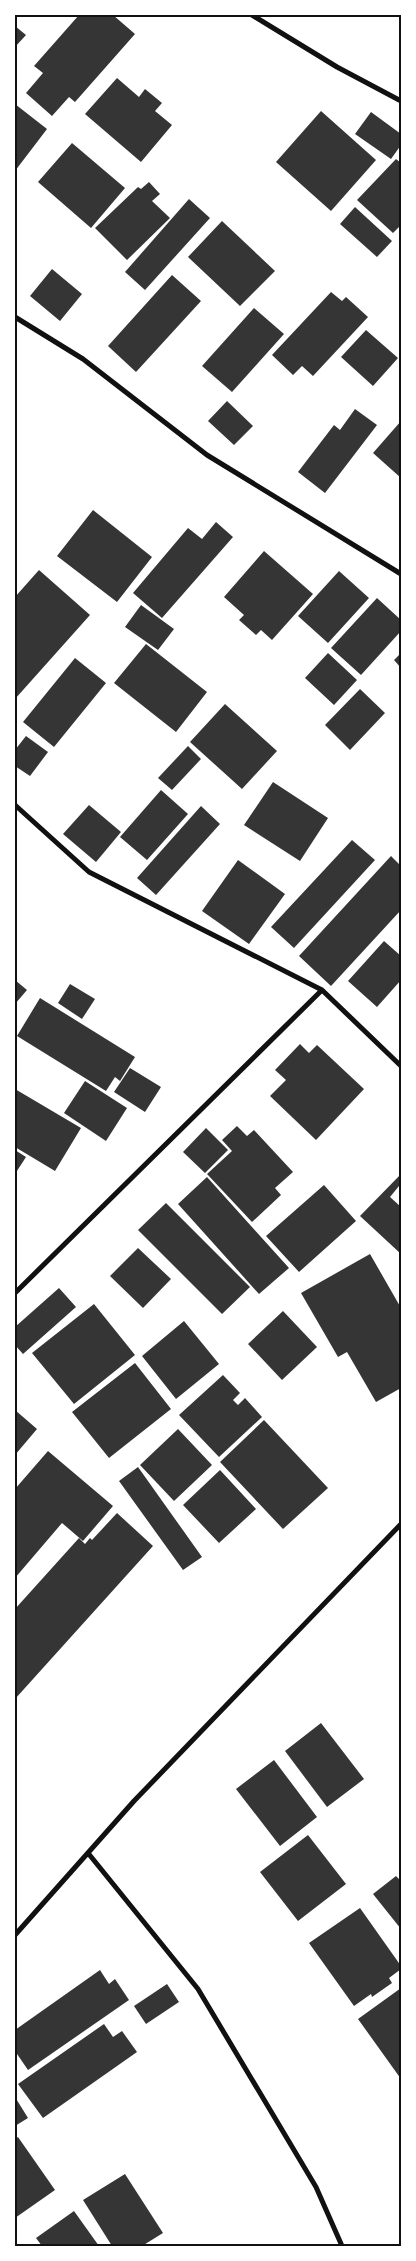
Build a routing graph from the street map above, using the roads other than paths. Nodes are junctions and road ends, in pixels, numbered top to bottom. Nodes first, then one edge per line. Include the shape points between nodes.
1 (252, 15) edge
2 (401, 101) edge
3 (15, 317) edge
4 (401, 574) edge
5 (15, 806) edge
6 (322, 990) junction
7 (401, 1066) edge
8 (15, 1293) edge
9 (401, 1524) edge
10 (88, 1853) junction
11 (15, 1935) edge
12 (342, 2246) edge

1 - 2 street via 337,67
3 - 4 street via 83,359 207,455
5 - 6 street via 89,872
6 - 7 street
6 - 8 street
9 - 10 street via 134,1801
10 - 11 street
10 - 12 street via 198,1988 316,2188

